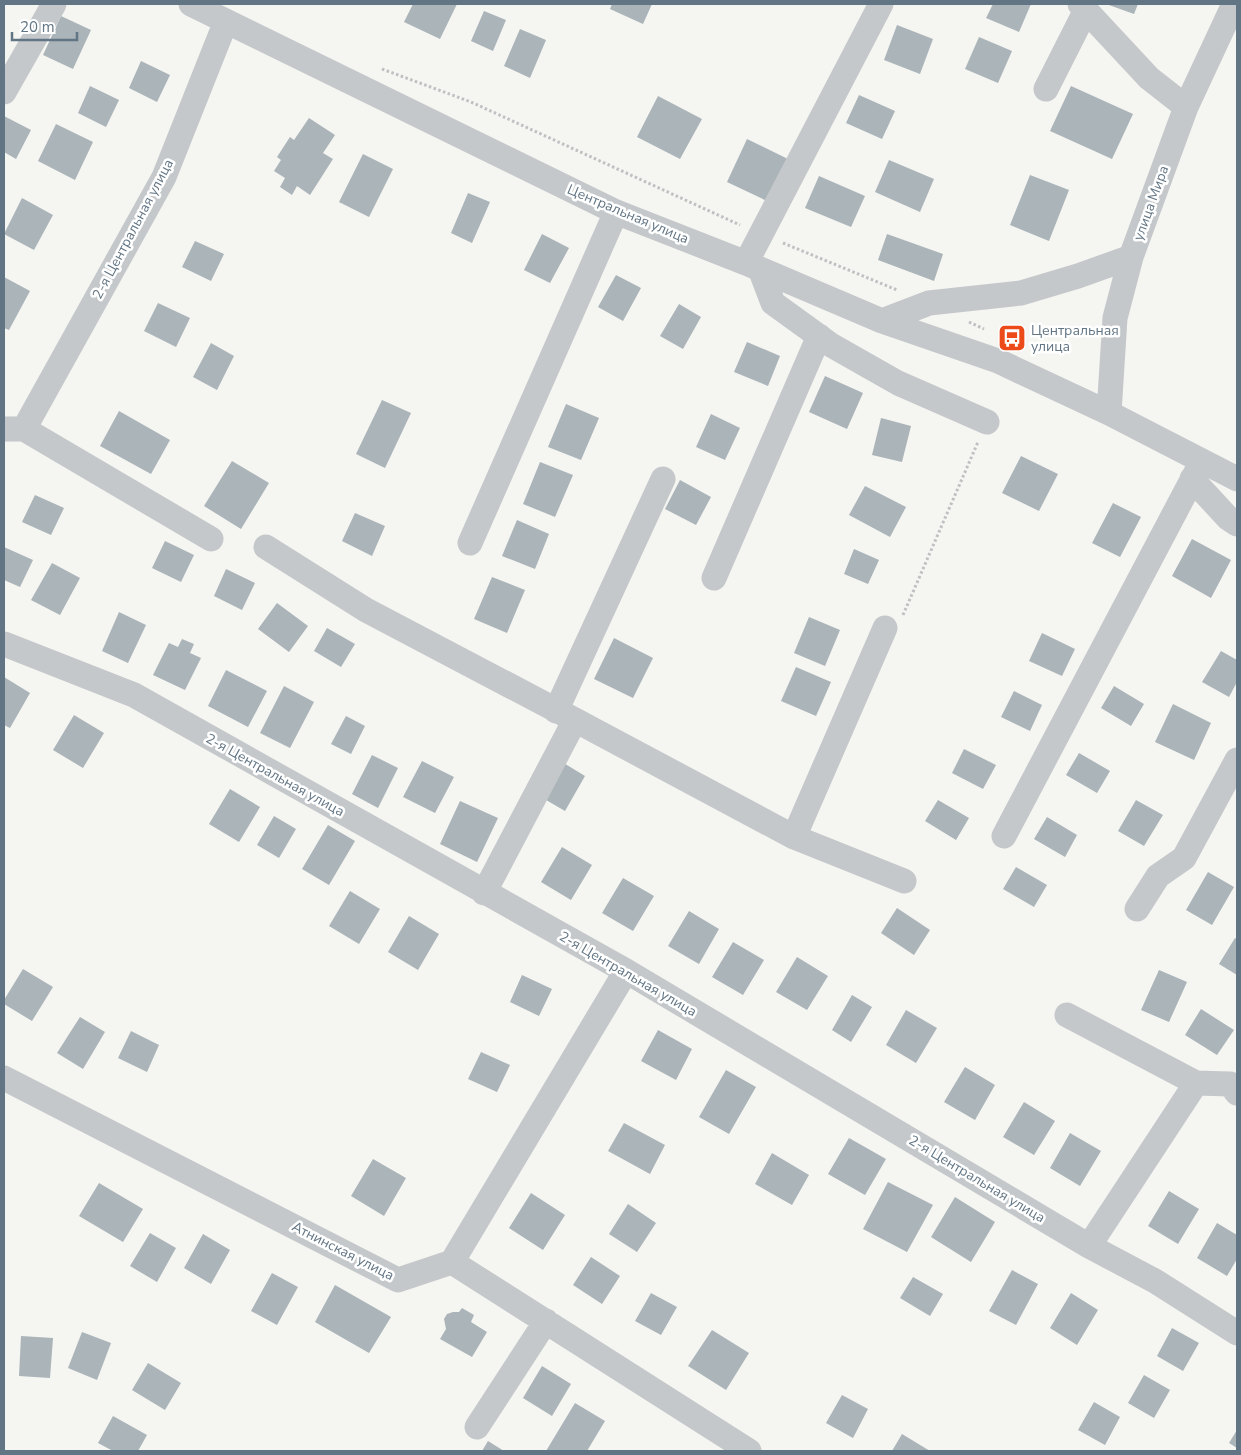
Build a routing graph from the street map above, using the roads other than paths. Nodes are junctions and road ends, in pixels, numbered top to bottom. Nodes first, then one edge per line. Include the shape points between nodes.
1 (54, 4) edge
2 (191, 4) edge
3 (881, 4) edge
4 (1234, 4) edge
5 (1083, 7) edge
6 (226, 21) junction
7 (1046, 88) dead end
8 (4, 92) edge
9 (1186, 107) junction
10 (616, 212) junction
11 (1131, 257) junction
12 (753, 266) junction
13 (882, 321) junction
14 (819, 336) junction
15 (1109, 413) junction
16 (987, 422) road end
17 (14, 429) edge
18 (1197, 470) junction
19 (1237, 478) edge
20 (663, 479) dead end
21 (1237, 524) edge
22 (211, 539) dead end
23 (470, 543) dead end
24 (266, 546) dead end
25 (714, 578) dead end
26 (885, 628) road end
27 (4, 644) edge
28 (566, 715) junction
29 (1237, 760) edge
30 (1004, 836) dead end
31 (794, 837) junction
32 (904, 881) dead end
33 (484, 893) junction
34 (1137, 909) dead end
35 (626, 971) junction
36 (1067, 1014) dead end
37 (4, 1078) edge
38 (1235, 1082) edge
39 (1196, 1083) junction
40 (1089, 1246) junction
41 (452, 1262) junction
42 (546, 1321) junction
43 (1237, 1333) edge
44 (477, 1427) dead end
45 (749, 1451) edge

1 - 8 street
2 - 6 street, Центральная улица
3 - 12 street
4 - 9 street, улица Мира
5 - 7 street
5 - 9 street via 1149,78
6 - 10 street, Центральная улица
6 - 17 street, 2-я Центральная улица via 164,178
9 - 11 street, улица Мира
10 - 12 street, Центральная улица
10 - 23 street
11 - 13 street via 1021,293 929,303
11 - 15 street, улица Мира via 1115,318
12 - 13 street, Центральная улица
12 - 14 street via 772,303
13 - 15 street, Центральная улица via 998,361
14 - 16 street via 898,383
14 - 25 street
15 - 18 street, Центральная улица
17 - 22 street, 2-я Центральная улица
18 - 19 street, Центральная улица
18 - 21 street via 1228,518
18 - 30 street
20 - 28 street
24 - 28 street via 366,610
26 - 31 street
27 - 33 street, 2-я Центральная улица via 134,695
28 - 31 street
28 - 33 street
29 - 34 street via 1184,858 1158,876
31 - 32 street
33 - 35 street, 2-я Центральная улица
35 - 40 street, 2-я Центральная улица
35 - 41 street
36 - 39 street
37 - 41 street, Атнинская улица via 398,1280
38 - 39 street
39 - 40 street
40 - 43 street, 2-я Центральная улица via 1155,1281
41 - 42 street
42 - 44 street
42 - 45 street

